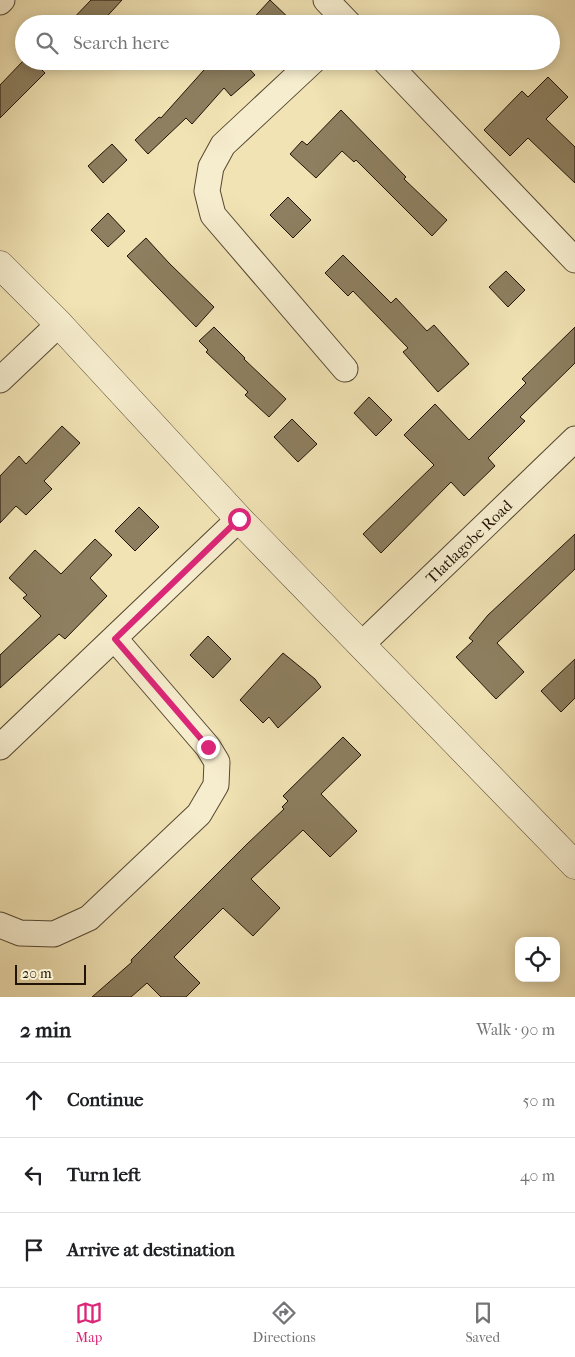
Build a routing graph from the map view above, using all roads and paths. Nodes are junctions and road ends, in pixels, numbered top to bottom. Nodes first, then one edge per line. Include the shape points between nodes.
1 (326, 0) edge
2 (340, 15) edge
3 (303, 70) edge
4 (394, 70) edge
5 (575, 260) edge
6 (0, 265) edge
7 (58, 324) junction
8 (345, 369) dead end
9 (0, 380) edge
10 (575, 439) edge
11 (239, 519) junction
12 (115, 639) junction
13 (362, 644) junction
14 (0, 747) edge
15 (575, 865) edge
16 (0, 925) edge

1 - 2 street
3 - 8 street via 223,145 211,167 207,190 213,215
4 - 5 street
6 - 7 street
7 - 9 street
7 - 11 street
10 - 13 street, Tlatlagobe Road
11 - 12 street
11 - 13 street
12 - 14 street
12 - 16 street via 208,747 217,762 216,785 199,814 89,918 54,934 20,933
13 - 15 street

